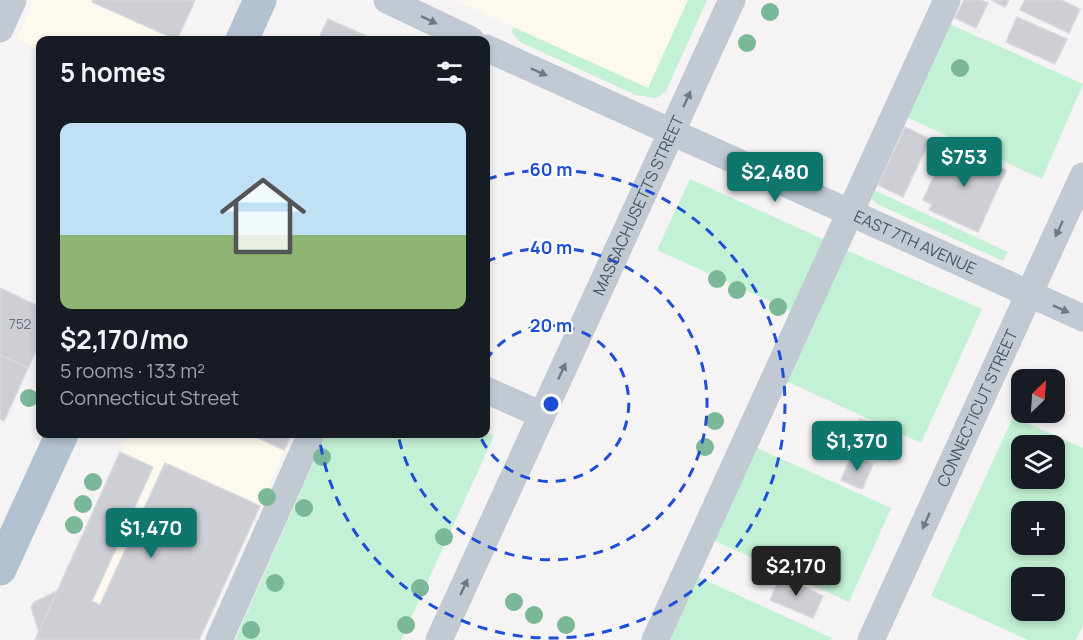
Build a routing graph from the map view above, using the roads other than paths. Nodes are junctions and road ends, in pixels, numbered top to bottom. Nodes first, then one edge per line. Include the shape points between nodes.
1 (13, 0) edge
2 (260, 0) edge
3 (387, 0) edge
4 (732, 0) edge
5 (947, 0) edge
6 (0, 29) edge
7 (244, 36) edge
8 (463, 36) edge
9 (490, 50) edge
10 (672, 132) junction
11 (1083, 176) edge
12 (850, 213) junction
13 (1029, 294) junction
14 (1083, 318) edge
15 (490, 392) edge
16 (542, 416) junction
17 (60, 438) edge
18 (309, 438) edge
19 (0, 569) edge
20 (219, 640) edge
21 (439, 640) edge
22 (655, 640) edge
23 (872, 640) edge

1 - 6 street
2 - 7 main road
3 -> 8 street
10 -> 4 street, MASSACHUSETTS STREET
5 - 12 street
9 -> 10 street, EAST 7TH AVENUE
10 - 12 street, EAST 7TH AVENUE
16 -> 10 street, MASSACHUSETTS STREET
11 -> 13 street, CONNECTICUT STREET
12 - 13 street, EAST 7TH AVENUE
12 - 22 street
13 -> 14 street, EAST 7TH AVENUE
13 -> 23 street, CONNECTICUT STREET
15 - 16 street
21 -> 16 street, MASSACHUSETTS STREET
17 - 19 main road
18 - 20 street

